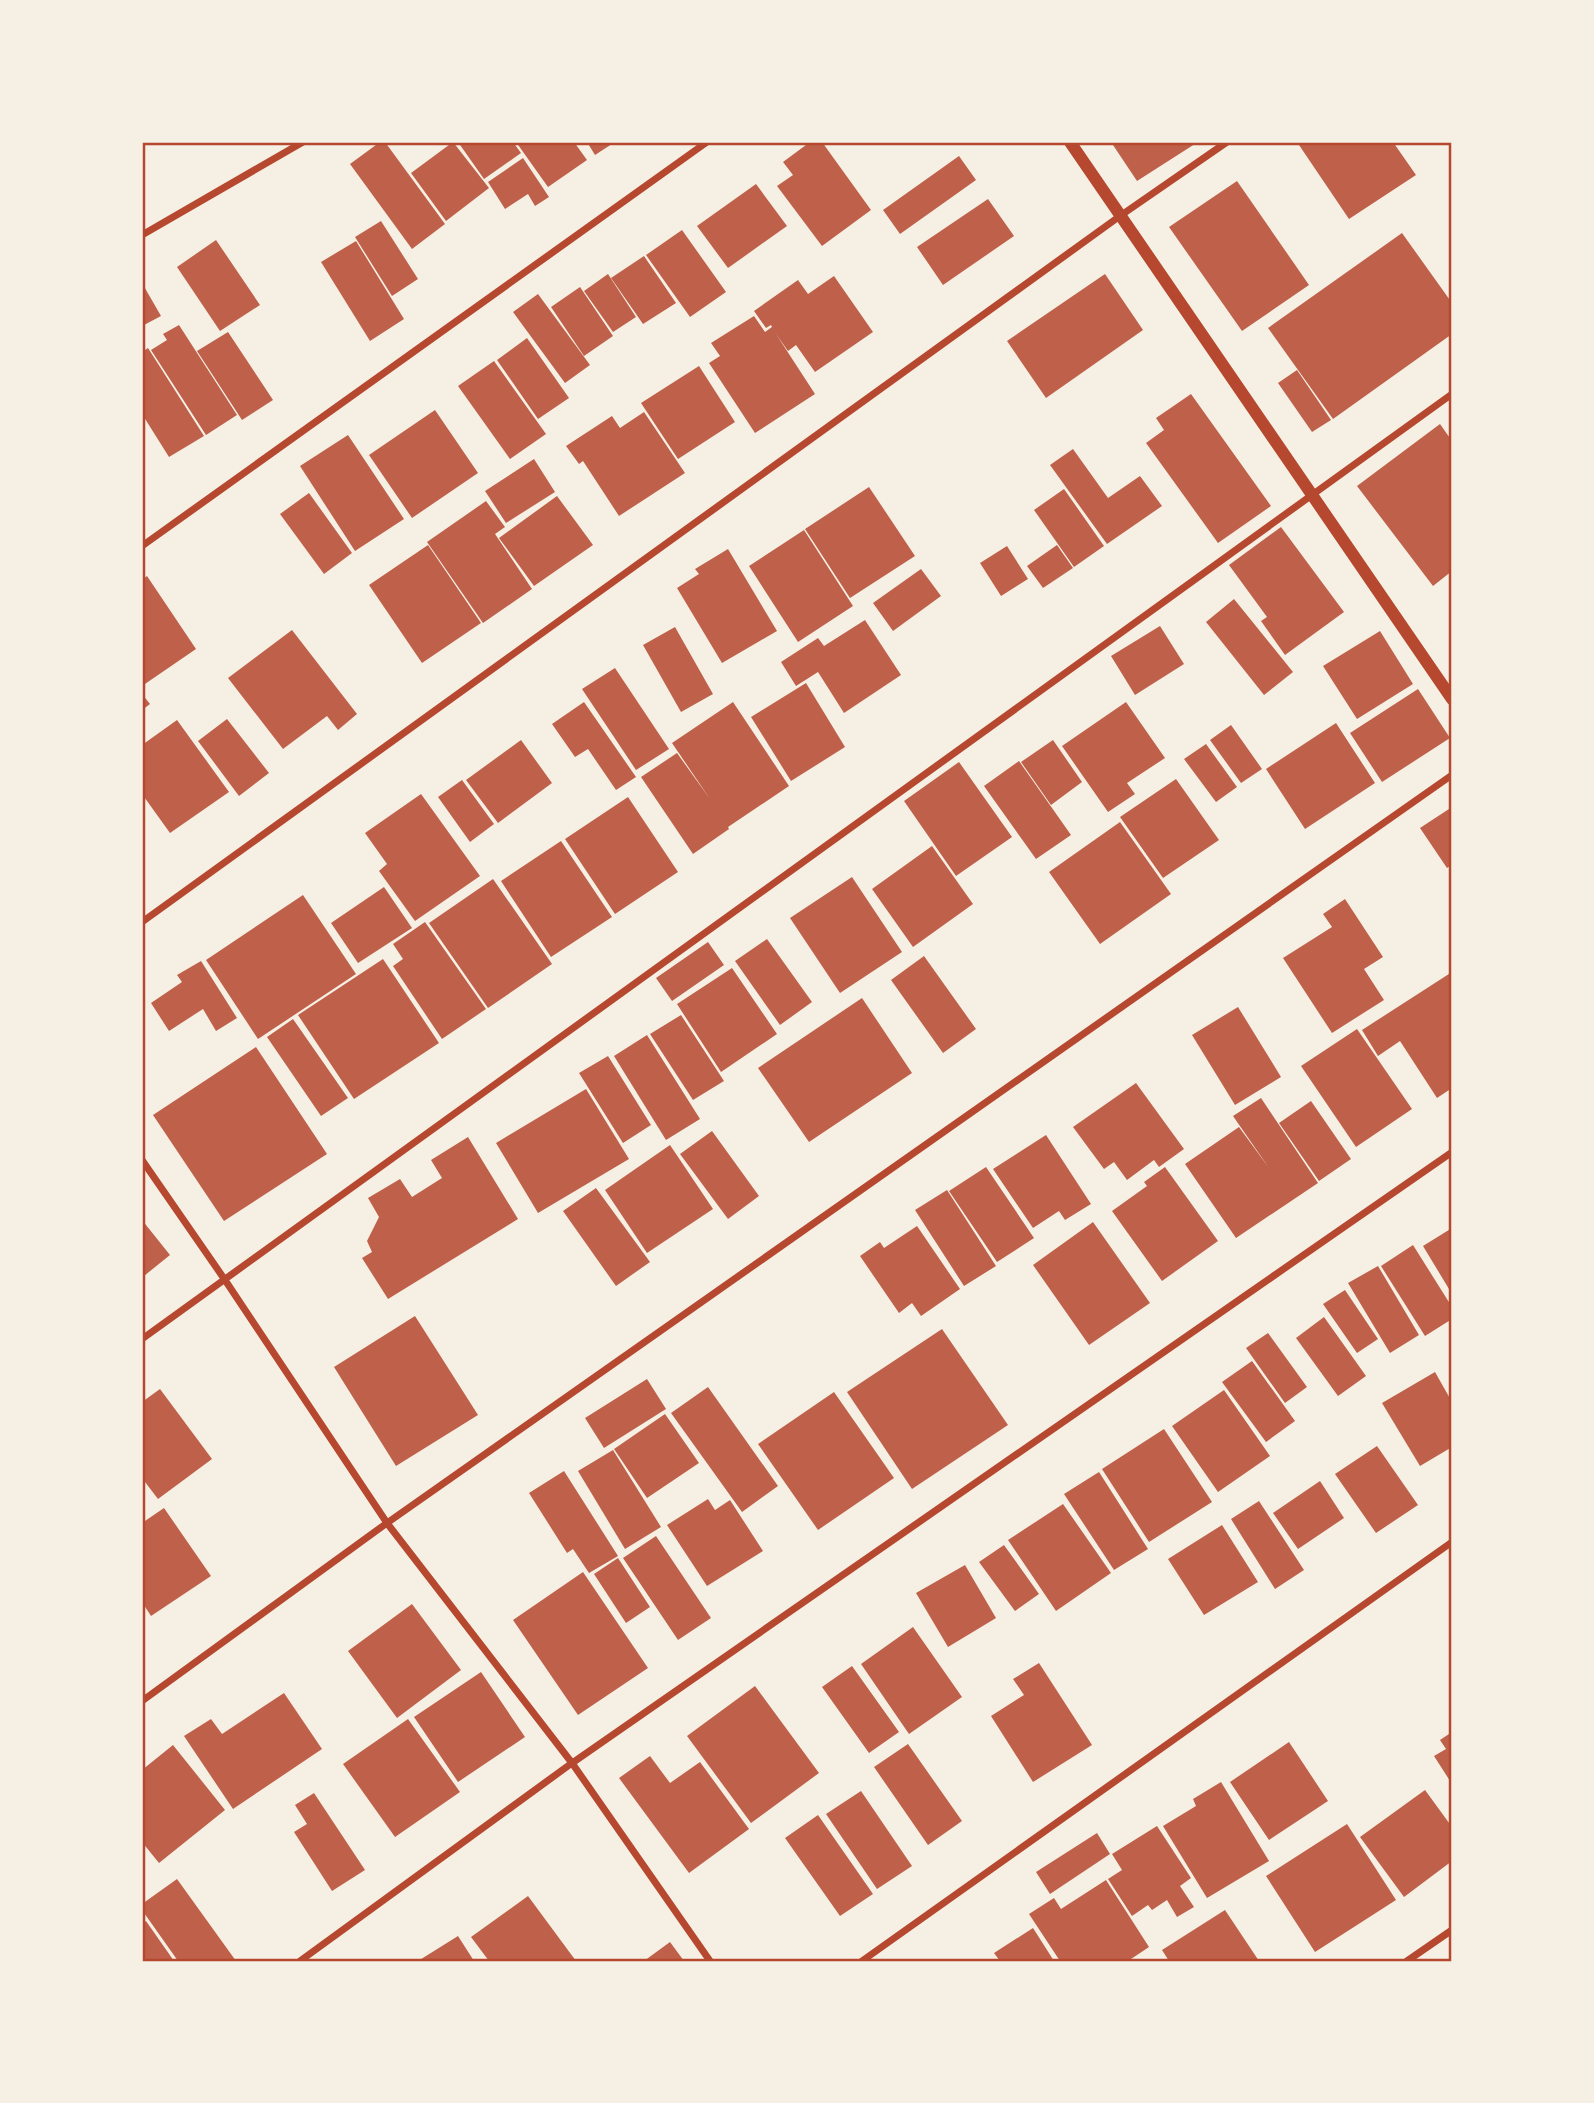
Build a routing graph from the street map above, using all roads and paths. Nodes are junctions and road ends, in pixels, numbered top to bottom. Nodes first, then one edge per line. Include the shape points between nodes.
1 (303, 142) edge
2 (707, 142) edge
3 (1070, 142) edge
4 (1227, 142) edge
5 (1120, 216) junction
6 (142, 236) edge
7 (1452, 394) edge
8 (1313, 494) junction
9 (142, 547) edge
10 (1452, 699) edge
11 (1452, 775) edge
12 (142, 922) edge
13 (1452, 1152) edge
14 (142, 1160) edge
15 (225, 1280) junction
16 (142, 1339) edge
17 (387, 1523) junction
18 (1452, 1542) edge
19 (142, 1701) edge
20 (572, 1763) junction
21 (1452, 1930) edge
22 (300, 1961) edge
23 (710, 1961) edge
24 (862, 1961) edge
25 (1407, 1961) edge

1 - 6 street
2 - 9 street
3 - 5 street
4 - 5 street
5 - 8 street
5 - 12 street
7 - 8 street
8 - 10 street
8 - 15 street
11 - 17 street
13 - 20 street
14 - 15 street
15 - 16 street
15 - 17 street
17 - 19 street
17 - 20 street
18 - 24 street
20 - 22 street
20 - 23 street
21 - 25 street

